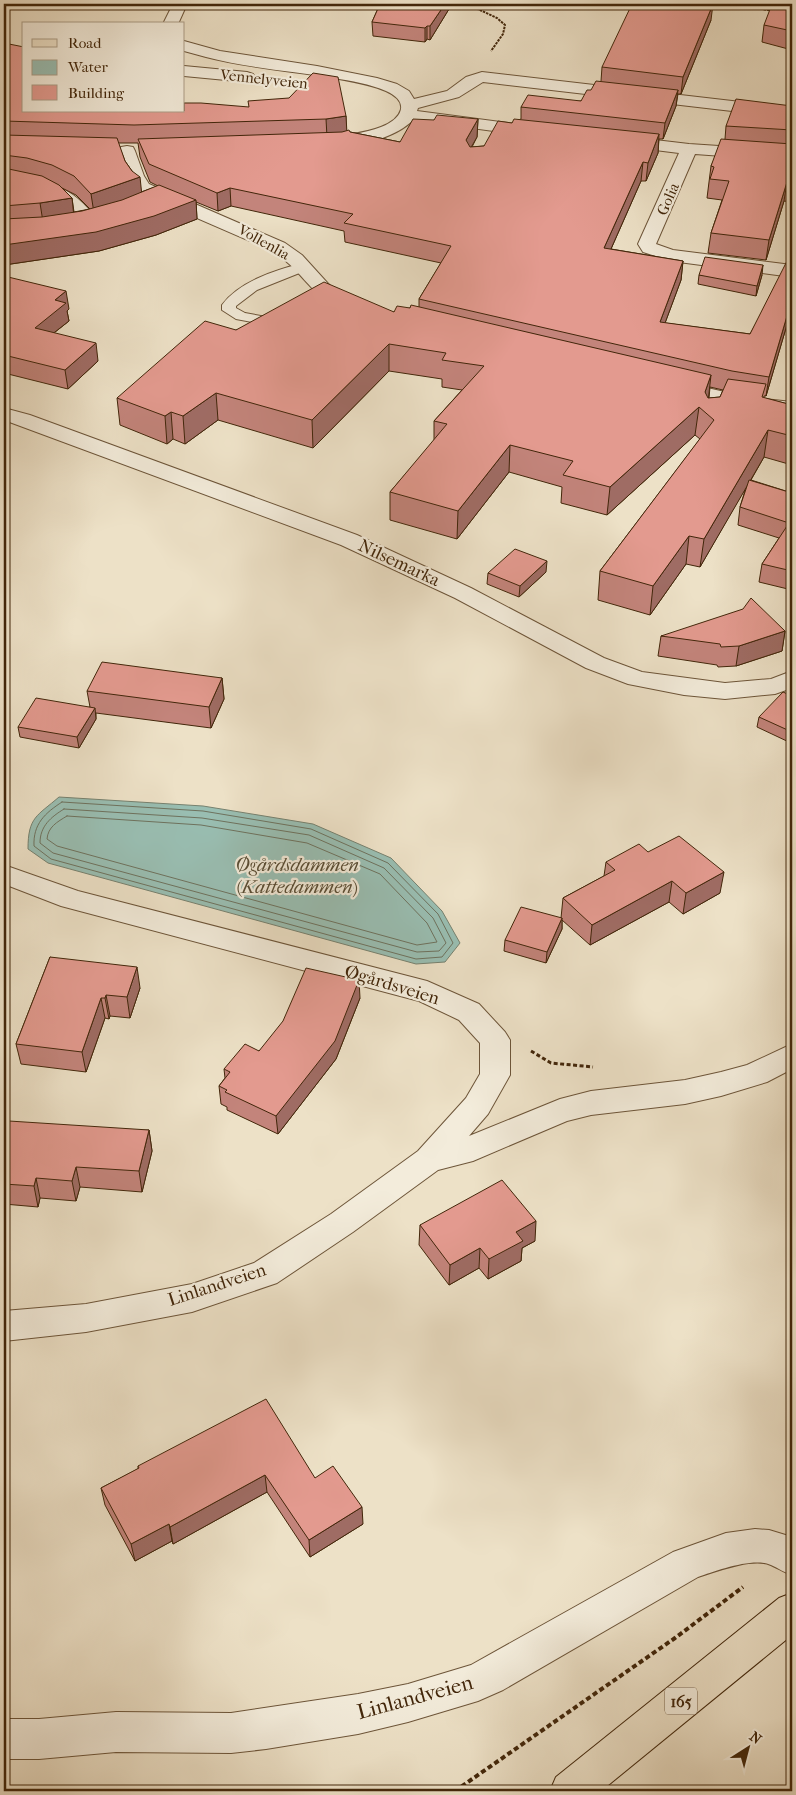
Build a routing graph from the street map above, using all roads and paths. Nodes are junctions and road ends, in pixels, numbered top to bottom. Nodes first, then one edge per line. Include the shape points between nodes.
1 (180, 4) edge
2 (466, 4) edge
3 (736, 4) edge
4 (774, 11) edge
5 (171, 22) edge
6 (185, 46) edge
7 (185, 71) edge
8 (482, 77) junction
9 (344, 88) dead end
10 (758, 109) edge
11 (409, 110) junction
12 (549, 133) edge
13 (605, 140) edge
14 (315, 144) edge
15 (689, 149) junction
16 (127, 151) dead end
17 (792, 156) edge
18 (4, 180) edge
19 (160, 196) junction
20 (138, 207) edge
21 (69, 225) edge
22 (303, 268) junction
23 (792, 271) edge
24 (368, 312) edge
25 (278, 322) edge
26 (657, 382) edge
27 (792, 408) edge
28 (4, 414) edge
29 (792, 679) edge
30 (4, 874) edge
31 (495, 1040) junction
32 (792, 1055) edge
33 (599, 1068) dead end
34 (429, 1160) junction
35 (4, 1326) edge
36 (789, 1555) edge
37 (792, 1611) edge
38 (4, 1739) edge
39 (455, 1791) edge
40 (570, 1791) edge

1 - 5 street
2 - 8 path via 505,25 503,34 482,62 479,70
3 - 4 path
6 - 11 street via 218,56 368,80 395,89 403,95
7 - 9 street, Vennelyveien
8 - 10 street
8 - 11 street via 453,94
11 - 12 street via 489,134
11 - 14 street via 401,123 379,134
13 - 15 street
15 - 17 street
15 - 23 street, Golia via 647,244 650,248 670,256
16 - 19 street, Vollenlia via 138,182
18 - 21 street via 47,186 96,219
19 - 20 street
19 - 22 street, Vollenlia via 268,241 288,253
22 - 24 street, Vollenlia via 325,292
22 - 25 lane via 279,274 234,298 229,305 229,310 241,316
26 - 27 street via 716,404
28 - 29 street, Nilsemarka via 348,540 463,593 595,663 637,679 726,691 775,686
30 - 31 street, Øgårdsveien via 70,899 427,992 469,1012
31 - 33 path via 514,1042 551,1063
31 - 34 street via 495,1075 477,1106
32 - 34 street via 756,1074 722,1084 685,1092 591,1103 560,1111 462,1152
34 - 35 street, Linlandveien via 342,1223 265,1273 192,1298 86,1318
36 - 38 street, Linlandveien via 764,1547 738,1546 715,1552 686,1564 483,1679 408,1703 319,1721 230,1733 116,1732
36 - 39 path
37 - 40 main road, 165

